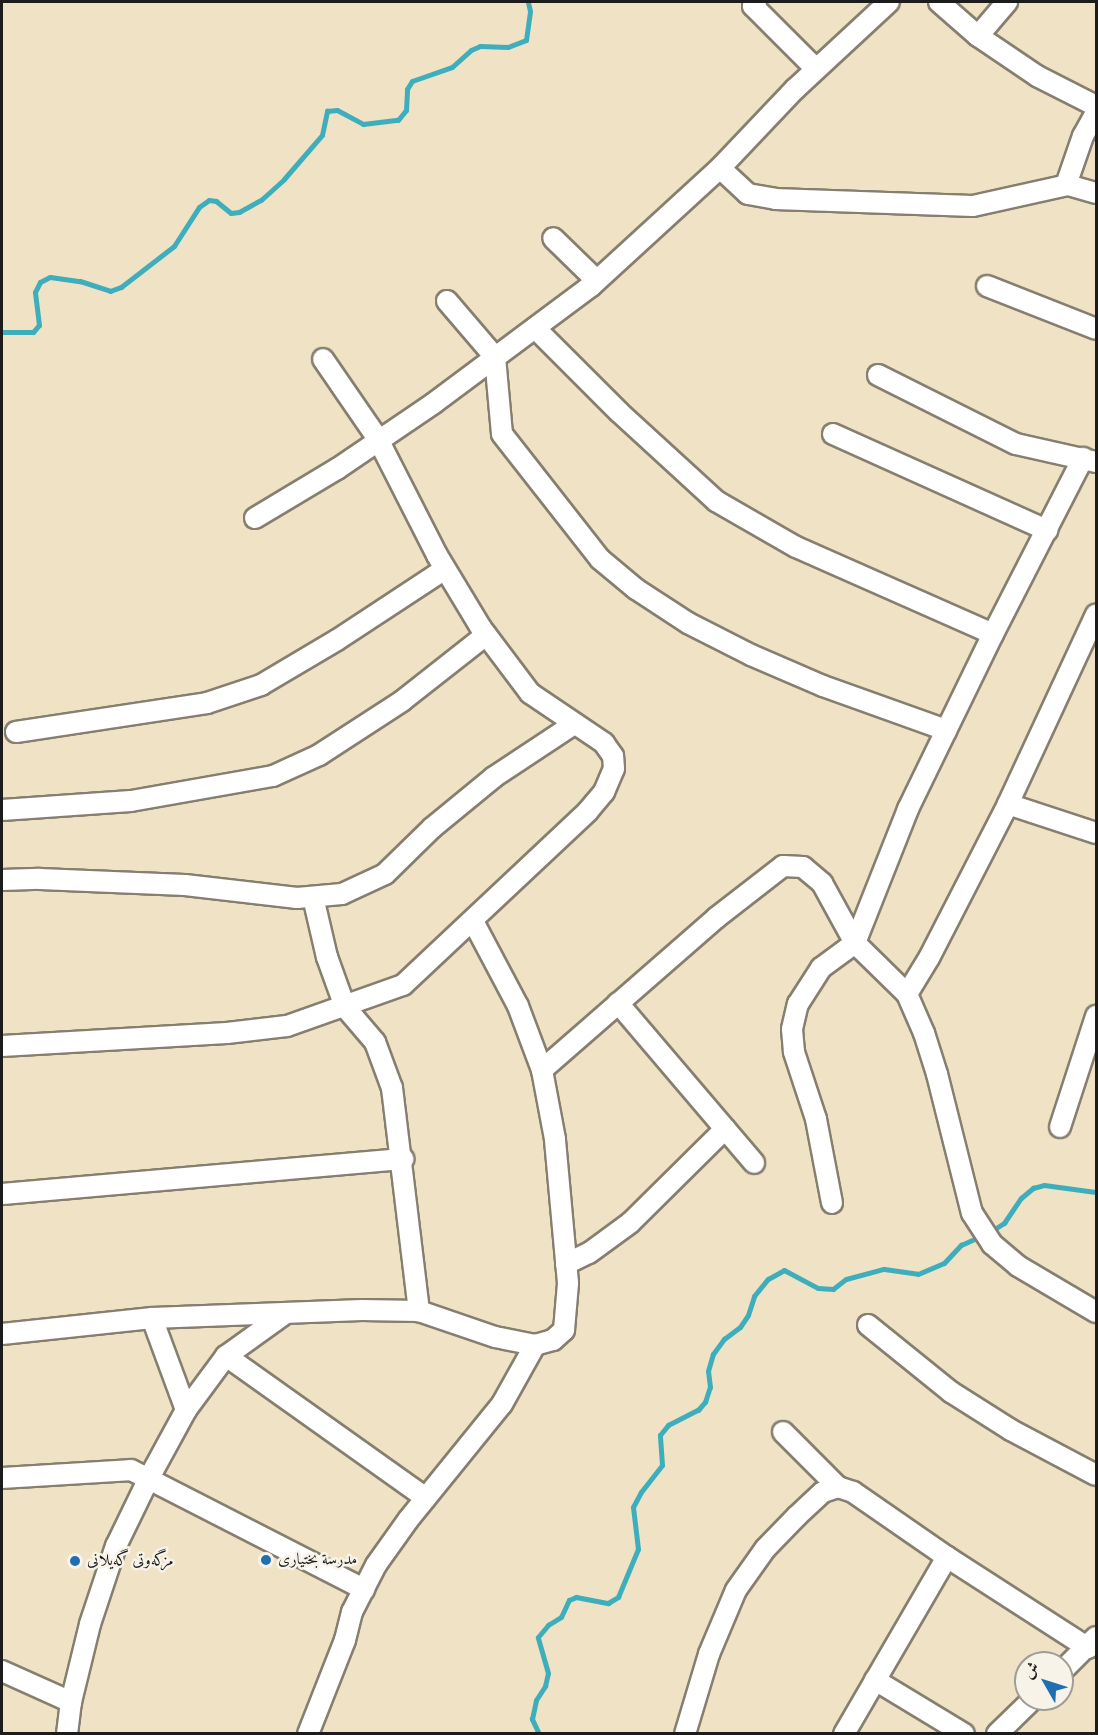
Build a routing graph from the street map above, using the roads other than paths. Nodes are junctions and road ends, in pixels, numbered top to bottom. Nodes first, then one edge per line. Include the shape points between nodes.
1 (756, 2) edge
2 (889, 2) edge
3 (939, 2) edge
4 (1008, 2) edge
5 (978, 36) junction
6 (816, 69) junction
7 (1096, 106) edge
8 (1096, 113) edge
9 (720, 168) junction
10 (1066, 185) junction
11 (1096, 193) edge
12 (553, 238) dead end
13 (591, 286) junction
14 (987, 286) dead end
15 (447, 301) dead end
16 (535, 328) junction
17 (1096, 329) edge
18 (495, 357) junction
19 (323, 358) dead end
20 (878, 375) dead end
21 (833, 434) dead end
22 (378, 439) junction
23 (1090, 460) edge
24 (255, 518) dead end
25 (1047, 530) junction
26 (445, 569) junction
27 (1096, 614) edge
28 (993, 634) junction
29 (486, 635) junction
30 (574, 724) junction
31 (946, 730) junction
32 (16, 732) dead end
33 (1008, 804) junction
34 (2, 810) edge
35 (1096, 833) edge
36 (2, 880) edge
37 (312, 897) junction
38 (472, 921) junction
39 (855, 943) junction
40 (907, 994) junction
41 (618, 1003) junction
42 (345, 1007) junction
43 (1096, 1016) edge
44 (2, 1046) edge
45 (542, 1070) junction
46 (1060, 1127) dead end
47 (725, 1129) junction
48 (403, 1159) junction
49 (753, 1163) dead end
50 (2, 1194) edge
51 (832, 1203) dead end
52 (566, 1264) junction
53 (419, 1311) junction
54 (1096, 1312) edge
55 (283, 1315) junction
56 (152, 1318) junction
57 (868, 1325) dead end
58 (2, 1334) edge
59 (535, 1345) junction
60 (226, 1356) junction
61 (186, 1410) junction
62 (783, 1432) dead end
63 (1096, 1475) edge
64 (2, 1478) edge
65 (149, 1478) junction
66 (838, 1487) junction
67 (426, 1497) junction
68 (947, 1557) junction
69 (363, 1589) junction
70 (1092, 1643) edge
71 (1074, 1660) edge
72 (2, 1671) edge
73 (874, 1680) junction
74 (71, 1702) junction
75 (1021, 1711) edge
76 (67, 1734) edge
77 (308, 1734) edge
78 (685, 1734) edge
79 (844, 1734) edge
80 (964, 1734) edge
81 (997, 1734) edge

1 - 6 street via 753,6
2 - 6 street
3 - 5 street
4 - 5 street
5 - 7 street via 1037,75
6 - 9 street
8 - 10 street via 1083,136
9 - 10 street via 748,194 775,199 974,206
9 - 13 street
10 - 11 street
12 - 13 street via 592,276
13 - 16 street
14 - 17 street
15 - 18 street
16 - 18 street
16 - 28 street via 716,501 796,547
18 - 22 street
18 - 31 street via 502,434 600,559 636,589 688,623 751,656
19 - 22 street
20 - 23 street via 1016,444
21 - 25 street
22 - 24 street via 337,469
22 - 26 street
23 - 25 street
25 - 28 street
26 - 29 street
26 - 32 street via 261,685 207,703
27 - 33 street
28 - 31 street
29 - 30 street via 530,693
29 - 34 street via 402,701 328,749 273,776 130,801
30 - 37 street via 494,777 432,828 385,874 342,894
30 - 38 street via 604,743 613,756 614,769 604,792
31 - 39 street via 908,809
33 - 35 street
33 - 40 street
36 - 37 street via 185,885
37 - 42 street
38 - 42 street via 403,986
38 - 45 street via 518,1006
39 - 40 street
39 - 41 street via 822,883 803,867 783,866
39 - 51 street via 820,968 798,1004 792,1029 794,1052 816,1119
40 - 54 street via 937,1074 972,1213 992,1244 1018,1266
41 - 45 street
41 - 47 street
42 - 44 street via 287,1026 227,1033
42 - 48 street via 375,1042 392,1088
43 - 46 street
45 - 52 street via 555,1138
47 - 49 street
47 - 52 street via 630,1223 589,1253
48 - 50 street
48 - 53 street
52 - 59 street via 564,1330 553,1340
53 - 55 street
53 - 59 street via 495,1337
55 - 56 street
55 - 60 street
56 - 58 street
56 - 61 street
57 - 63 street via 951,1392 1011,1430
59 - 67 street via 502,1404
60 - 61 street
60 - 67 street
61 - 65 street
62 - 66 street
64 - 65 street via 131,1470
65 - 69 street
65 - 74 street via 113,1557 90,1623
66 - 68 street via 853,1492
66 - 78 street via 823,1492 797,1516 765,1549 736,1590 708,1654
67 - 69 street
68 - 70 street
68 - 73 street
69 - 77 street
70 - 71 street
72 - 74 street
73 - 79 street
73 - 80 street
74 - 76 street
75 - 81 street

